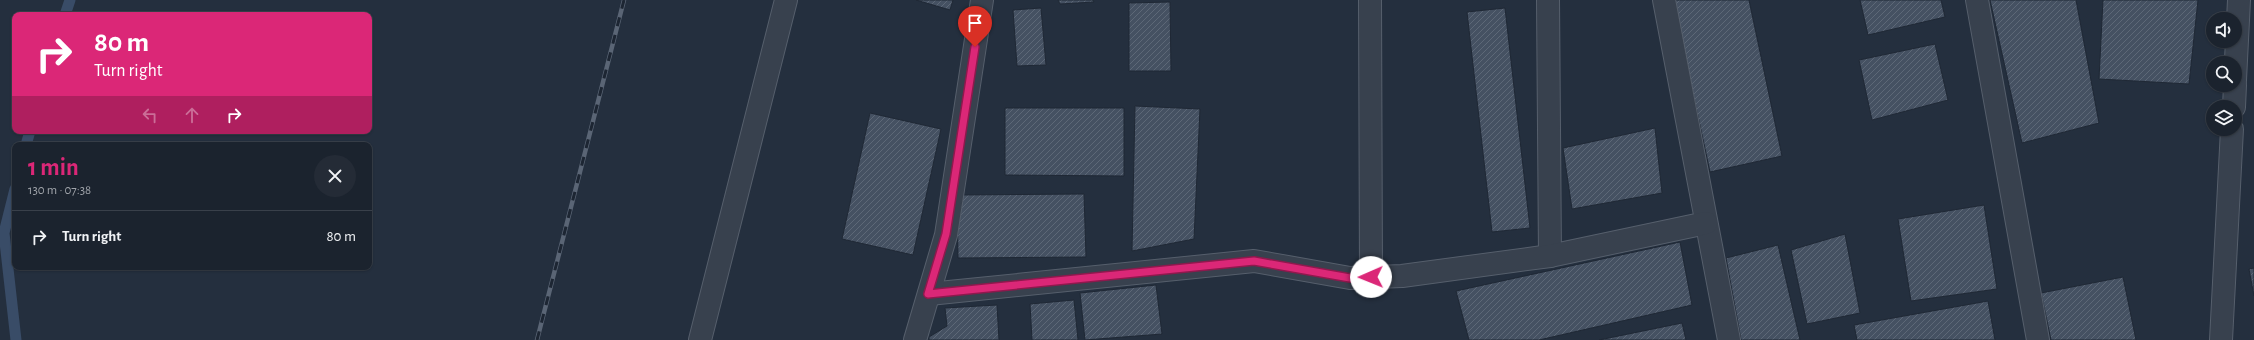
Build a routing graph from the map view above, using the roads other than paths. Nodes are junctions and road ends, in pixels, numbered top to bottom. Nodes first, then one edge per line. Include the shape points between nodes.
1 (786, 0) edge
2 (982, 0) edge
3 (1370, 0) edge
4 (1548, 0) edge
5 (1664, 0) edge
6 (1977, 0) edge
7 (2239, 0) edge
8 (2236, 56) edge
9 (2232, 136) edge
10 (1706, 223) junction
11 (1550, 256) junction
12 (1371, 277) junction
13 (928, 294) junction
14 (700, 340) edge
15 (915, 340) edge
16 (1729, 340) edge
17 (2038, 340) edge
18 (2221, 340) edge

1 - 14 street
2 - 13 street via 946,234
3 - 12 street
4 - 11 street
5 - 10 street
6 - 17 street
7 - 8 street
9 - 18 street
10 - 11 street
10 - 16 street
11 - 12 street via 1402,276
12 - 13 street via 1350,278 1254,261
13 - 15 street

